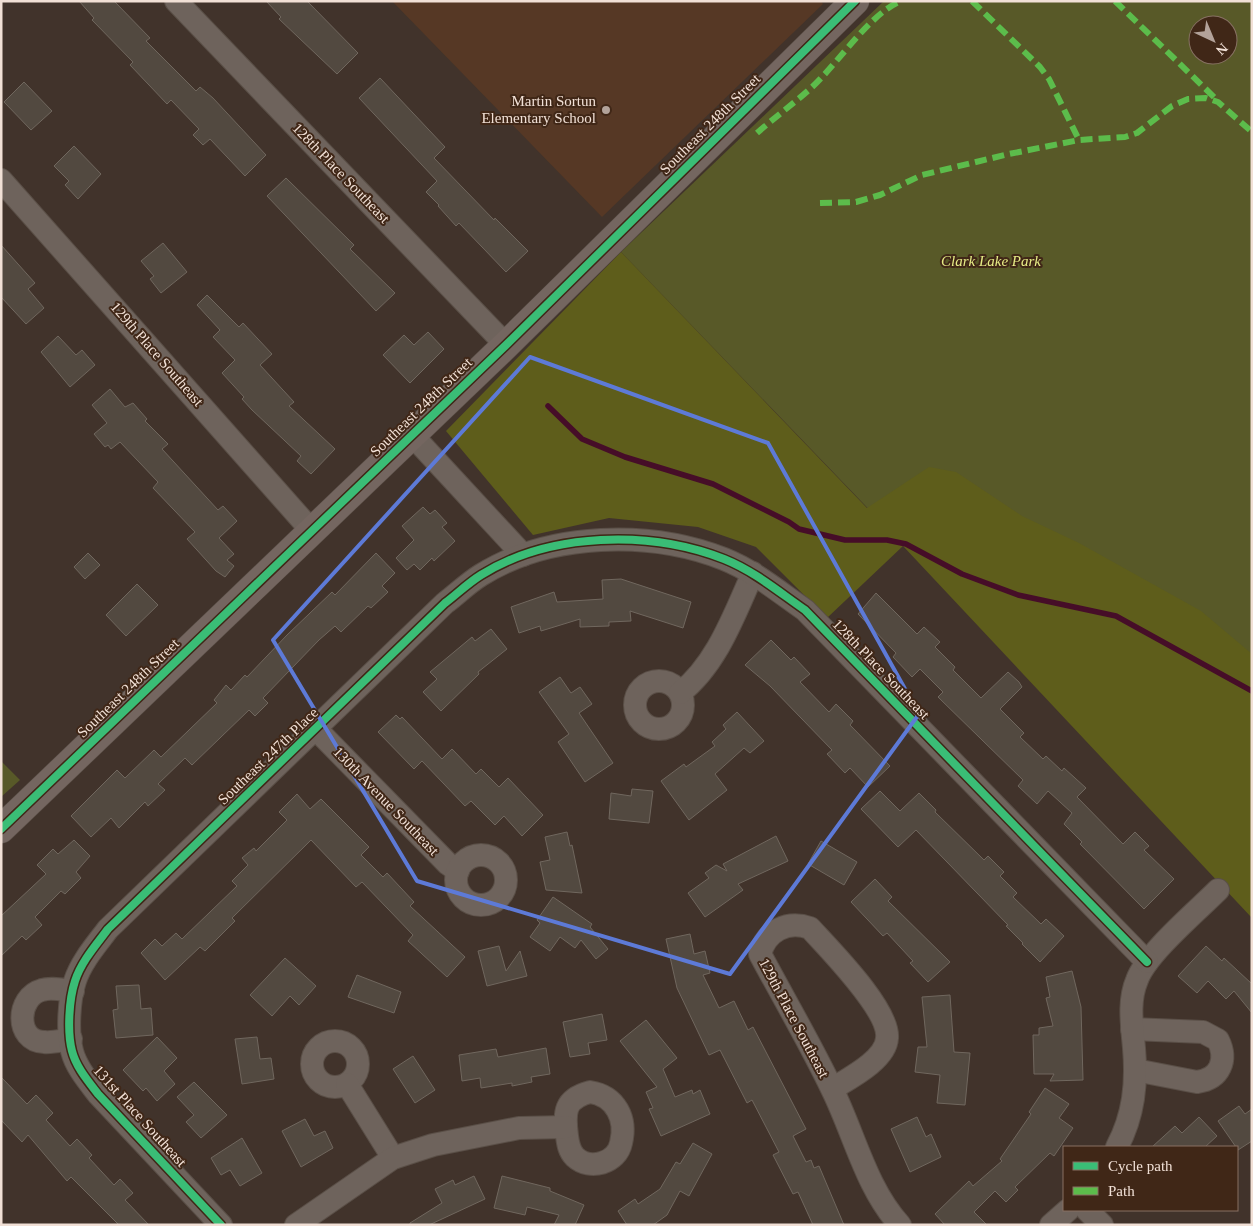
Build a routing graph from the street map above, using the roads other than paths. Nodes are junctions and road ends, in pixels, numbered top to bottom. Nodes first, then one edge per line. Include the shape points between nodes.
1 (176, 1) edge
2 (855, 1) edge
3 (1, 180) edge
4 (506, 345) junction
5 (412, 435) junction
6 (311, 530) junction
7 (523, 555) junction
8 (753, 573) junction
9 (680, 694) dead end
10 (316, 729) junction
11 (1, 829) edge
12 (458, 871) dead end
13 (1218, 890) dead end
14 (1146, 962) junction
15 (71, 1000) junction
16 (1132, 1029) junction
17 (71, 1039) junction
18 (1135, 1070) junction
19 (347, 1084) dead end
20 (832, 1089) junction
21 (566, 1127) dead end
22 (1117, 1146) edge
23 (393, 1158) junction
24 (1067, 1211) edge
25 (1088, 1211) edge
26 (221, 1225) edge
27 (296, 1225) edge
28 (900, 1225) edge
29 (1051, 1225) edge
30 (1102, 1225) edge

1 - 4 street, 128th Place Southeast
2 - 4 street, Southeast 248th Street
3 - 6 street, 129th Place Southeast
4 - 5 street, Southeast 248th Street
5 - 6 street, Southeast 248th Street
5 - 7 street
6 - 11 street, Southeast 248th Street
7 - 8 street, 128th Place Southeast via 573,543 624,538 680,545 725,559
7 - 10 street, Southeast 247th Place via 481,575 445,603
8 - 9 street via 710,662
8 - 14 street, 128th Place Southeast via 804,610
10 - 12 street, 130th Avenue Southeast
10 - 15 street, Southeast 247th Place via 108,929 88,956 75,981
13 - 14 street
14 - 16 street via 1132,998
15 - 17 street, 131st Place Southeast
15 - 17 street via 51,989 34,994 27,1000 22,1016 28,1033 35,1039 43,1042
16 - 18 street
16 - 18 street via 1203,1032 1218,1040 1223,1057 1218,1072 1205,1081
17 - 26 street, 131st Place Southeast via 72,1051 82,1074 98,1094
18 - 22 street via 1131,1114
19 - 23 street
20 - 20 street, 129th Place Southeast via 866,1068 881,1053 888,1038 882,1018 868,995 810,928 802,925 782,927 767,938 760,954
20 - 28 street, 129th Place Southeast via 868,1173
21 - 23 street via 519,1128 433,1145
23 - 27 street
24 - 29 street
25 - 30 street

